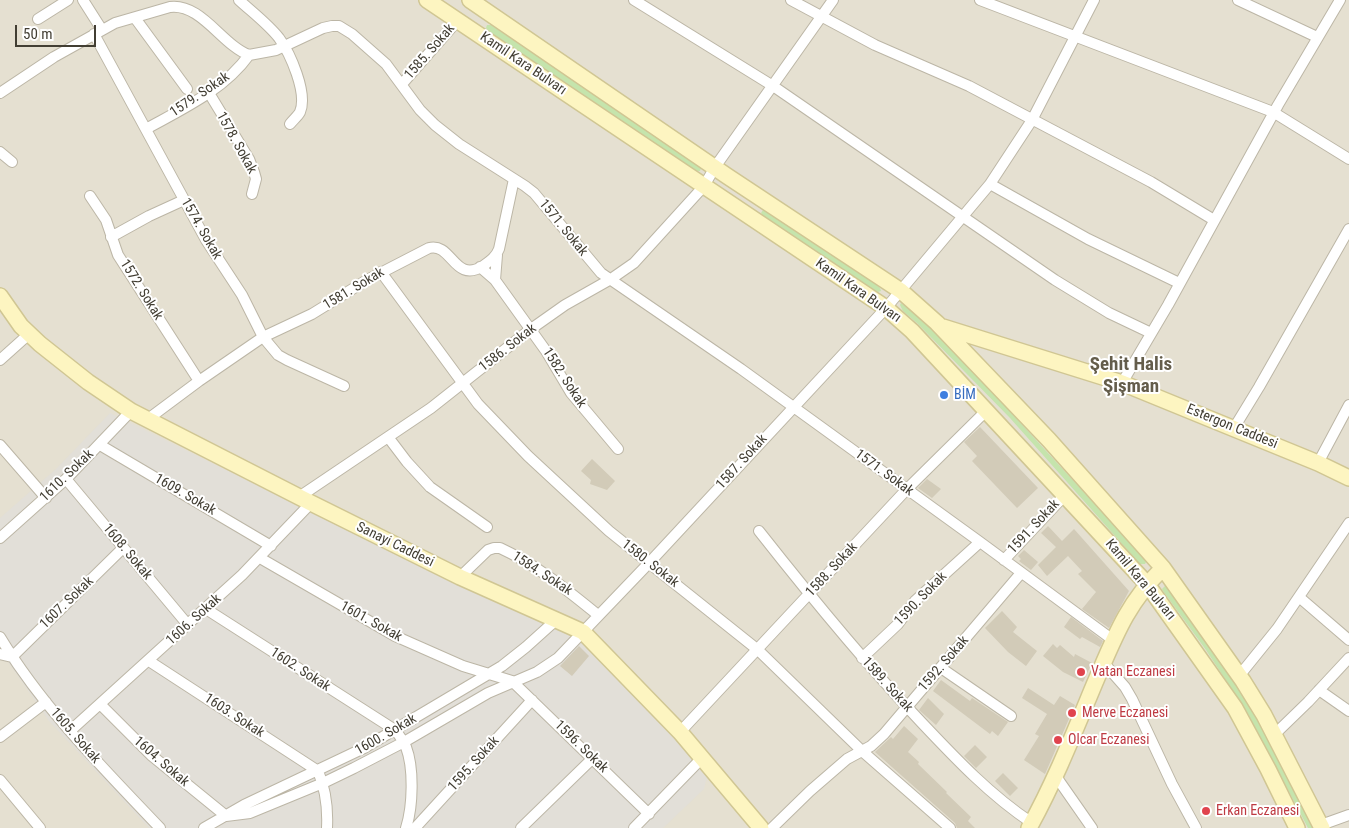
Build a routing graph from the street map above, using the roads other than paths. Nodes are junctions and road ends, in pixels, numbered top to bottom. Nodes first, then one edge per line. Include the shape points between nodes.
1 (68, 0) edge
2 (83, 0) edge
3 (239, 0) edge
4 (427, 0) edge
5 (634, 0) edge
6 (791, 0) edge
7 (833, 0) edge
8 (980, 0) edge
9 (1094, 0) edge
10 (1238, 0) edge
11 (1340, 0) edge
12 (478, 2) edge
13 (821, 16) junction
14 (135, 18) junction
15 (38, 19) dead end
16 (462, 23) junction
17 (98, 32) junction
18 (1076, 36) junction
19 (1317, 37) junction
20 (284, 46) junction
21 (249, 56) junction
22 (402, 84) junction
23 (773, 86) junction
24 (188, 89) dead end
25 (0, 93) edge
26 (209, 93) junction
27 (1273, 112) junction
28 (1032, 120) junction
29 (290, 124) dead end
30 (146, 130) junction
31 (0, 152) edge
32 (1349, 159) edge
33 (12, 162) dead end
34 (715, 167) junction
35 (514, 179) junction
36 (990, 184) junction
37 (704, 186) junction
38 (252, 194) dead end
39 (90, 196) dead end
40 (184, 200) junction
41 (962, 217) junction
42 (1214, 220) junction
43 (1349, 230) edge
44 (111, 237) junction
45 (497, 255) junction
46 (480, 268) junction
47 (381, 272) junction
48 (611, 279) junction
49 (495, 280) junction
50 (1180, 283) junction
51 (901, 291) junction
52 (0, 296) edge
53 (886, 308) junction
54 (942, 327) junction
55 (531, 329) junction
56 (1151, 333) junction
57 (29, 334) junction
58 (263, 337) junction
59 (0, 360) edge
60 (199, 381) junction
61 (1122, 383) junction
62 (462, 384) junction
63 (344, 386) dead end
64 (1349, 405) edge
65 (793, 407) junction
66 (986, 410) junction
67 (131, 411) junction
68 (148, 419) junction
69 (1234, 428) junction
70 (388, 436) junction
71 (0, 445) edge
72 (100, 445) junction
73 (618, 449) dead end
74 (1318, 463) junction
75 (1349, 478) edge
76 (66, 479) junction
77 (907, 489) junction
78 (1064, 495) junction
79 (46, 498) junction
80 (305, 500) junction
81 (1349, 523) edge
82 (487, 527) dead end
83 (759, 531) dead end
84 (0, 538) edge
85 (980, 542) junction
86 (271, 546) junction
87 (123, 548) junction
88 (260, 558) junction
89 (1004, 560) junction
90 (650, 563) junction
91 (1163, 568) junction
92 (1021, 573) junction
93 (460, 577) junction
94 (1147, 584) junction
95 (809, 594) junction
96 (1299, 597) junction
97 (206, 609) junction
98 (598, 615) junction
99 (556, 620) junction
100 (188, 626) junction
101 (583, 632) junction
102 (0, 637) edge
103 (1113, 640) junction
104 (1349, 640) edge
105 (758, 650) junction
106 (0, 654) edge
107 (12, 657) junction
108 (862, 658) junction
109 (1349, 658) edge
110 (149, 661) junction
111 (1103, 662) junction
112 (941, 668) junction
113 (489, 674) junction
114 (1239, 676) junction
115 (512, 681) junction
116 (1319, 690) junction
117 (532, 700) junction
118 (46, 702) junction
119 (100, 704) junction
120 (907, 707) junction
121 (1349, 711) edge
122 (1011, 716) dead end
123 (395, 730) junction
124 (70, 731) junction
125 (680, 732) junction
126 (2, 733) edge
127 (1275, 734) junction
128 (404, 742) junction
129 (862, 751) junction
130 (592, 758) junction
131 (702, 758) junction
132 (318, 771) junction
133 (1055, 775) junction
134 (0, 780) edge
135 (323, 783) junction
136 (649, 814) junction
137 (1349, 815) edge
138 (226, 816) junction
139 (1030, 826) edge
140 (1322, 826) edge
141 (40, 828) edge
142 (160, 828) edge
143 (204, 828) edge
144 (327, 828) edge
145 (406, 828) edge
146 (415, 828) edge
147 (521, 828) edge
148 (634, 828) edge
149 (761, 828) edge
150 (772, 828) edge
151 (950, 828) edge
152 (1092, 828) edge
153 (1196, 828) edge
154 (1296, 828) edge

1 - 15 street
2 - 17 street, 1574. Sokak
3 - 20 street
4 - 16 main road, Kamil Kara Bulvarı
5 - 23 street
6 - 13 street
7 - 13 street, 1586. Sokak
8 - 18 street
9 - 18 street, 1587. Sokak
10 - 19 street
11 - 19 street
12 - 16 main road
12 - 34 main road, Kamil Kara Bulvarı
13 - 23 street, 1586. Sokak
13 - 28 street via 875,45 969,86
14 - 17 street
14 - 21 street via 170,7 185,8
14 - 24 street
16 - 22 street, 1585. Sokak
16 - 37 main road, Kamil Kara Bulvarı
17 - 25 street
17 - 30 street, 1574. Sokak
18 - 27 street
18 - 28 street, 1587. Sokak
19 - 27 street
20 - 21 street, 1571. Sokak
20 - 22 street, 1571. Sokak via 323,28 339,26 375,54
20 - 29 street via 301,86 302,97 300,112
21 - 26 street, 1579. Sokak
22 - 35 street, 1571. Sokak via 420,110 446,134
23 - 34 street, 1586. Sokak
23 - 41 street
26 - 30 street, 1579. Sokak
26 - 38 street, 1578. Sokak via 254,172 256,179
27 - 32 street
27 - 42 street
28 - 36 street, 1587. Sokak
28 - 42 street via 1151,182
30 - 40 street, 1574. Sokak
31 - 33 street
34 - 37 street, 1586. Sokak
34 - 51 main road, Kamil Kara Bulvarı
35 - 45 street
35 - 48 street, 1571. Sokak via 534,193 595,266
36 - 41 street, 1587. Sokak
36 - 50 street via 1088,239
37 - 48 street, 1586. Sokak via 634,262
37 - 53 main road, Kamil Kara Bulvarı
39 - 44 street, 1572. Sokak via 100,209
40 - 44 street
40 - 58 street, 1574. Sokak via 214,254 242,295
41 - 51 street, 1587. Sokak
41 - 56 street via 1055,280
42 - 50 street
43 - 69 street
44 - 60 street, 1572. Sokak via 118,255
45 - 46 street
45 - 49 street
46 - 47 street, 1581. Sokak via 474,271 462,269 435,246
46 - 49 street, 1582. Sokak
47 - 58 street, 1581. Sokak via 312,314
47 - 62 street, 1580. Sokak
48 - 55 street, 1586. Sokak
48 - 65 street, 1571. Sokak
49 - 55 street, 1582. Sokak
50 - 56 street
51 - 53 street, 1587. Sokak
51 - 54 main road, Kamil Kara Bulvarı
52 - 57 main road, Sanayi Caddesi
53 - 65 street, 1587. Sokak
53 - 66 main road, Kamil Kara Bulvarı
54 - 61 main road, Estergon Caddesi
54 - 91 main road, Kamil Kara Bulvarı
55 - 62 street, 1586. Sokak
55 - 73 street, 1582. Sokak via 575,399
56 - 61 street
57 - 59 street
57 - 67 main road, Sanayi Caddesi
58 - 60 street, 1581. Sokak
58 - 63 street, 1574. Sokak via 278,355
60 - 68 street, 1581. Sokak
61 - 69 main road, Estergon Caddesi
62 - 70 street, 1586. Sokak
62 - 90 street, 1580. Sokak via 545,473
64 - 74 street
65 - 77 street, 1571. Sokak
65 - 90 street, 1587. Sokak
66 - 77 street, 1588. Sokak
66 - 78 main road, Kamil Kara Bulvarı
67 - 68 main road, Sanayi Caddesi
67 - 72 street, 1610. Sokak
68 - 80 main road, Sanayi Caddesi
69 - 74 main road, Estergon Caddesi
70 - 80 street, 1586. Sokak
70 - 82 street via 430,487
71 - 79 street
72 - 76 street, 1610. Sokak
72 - 86 street, 1609. Sokak
74 - 75 main road, Estergon Caddesi
76 - 79 street, 1610. Sokak
76 - 87 street, 1608. Sokak
77 - 85 street, 1571. Sokak
77 - 95 street, 1588. Sokak
78 - 89 street, 1591. Sokak
78 - 94 main road, Kamil Kara Bulvarı
79 - 84 street, 1610. Sokak
80 - 86 street, 1606. Sokak
80 - 93 main road, Sanayi Caddesi
81 - 96 street
83 - 95 street, 1589. Sokak
85 - 89 street, 1571. Sokak
85 - 108 street, 1590. Sokak via 914,601 898,624
86 - 88 street, 1606. Sokak
87 - 100 street, 1608. Sokak
87 - 107 street, 1607. Sokak
88 - 97 street, 1606. Sokak
88 - 113 street, 1601. Sokak via 395,636 437,656
89 - 92 street, 1571. Sokak
90 - 98 street, 1587. Sokak
90 - 105 street, 1580. Sokak
91 - 94 main road
91 - 114 main road, Kamil Kara Bulvarı
92 - 103 street, 1571. Sokak
92 - 112 street, 1592. Sokak
93 - 98 street, 1584. Sokak via 488,550 500,548 542,571
93 - 99 main road, Sanayi Caddesi
94 - 103 main road via 1124,616
94 - 154 main road, Kamil Kara Bulvarı via 1235,708
95 - 105 street, 1588. Sokak
95 - 108 street, 1589. Sokak
96 - 104 street
96 - 114 street
97 - 100 street, 1606. Sokak
97 - 123 street, 1602. Sokak
98 - 101 street, 1587. Sokak
99 - 101 main road, Sanayi Caddesi
99 - 113 street, 1600. Sokak via 516,656
100 - 110 street, 1606. Sokak
101 - 115 street, 1587. Sokak via 552,664
101 - 125 main road, Sanayi Caddesi
102 - 107 street, 1605. Sokak
103 - 111 main road
105 - 125 street, 1588. Sokak
105 - 129 street, 1580. Sokak
106 - 107 street
107 - 118 street, 1605. Sokak
108 - 120 street, 1589. Sokak
109 - 116 street
110 - 119 street, 1606. Sokak
110 - 132 street, 1603. Sokak
111 - 133 main road
111 - 153 street via 1132,699
112 - 120 street, 1592. Sokak
112 - 122 street
113 - 115 street, 1601. Sokak
113 - 123 street, 1600. Sokak
114 - 127 main road, Kamil Kara Bulvarı
115 - 117 street, 1596. Sokak
115 - 128 street, 1587. Sokak
116 - 121 street
116 - 127 street
117 - 130 street, 1596. Sokak
117 - 146 street, 1595. Sokak
118 - 124 street, 1605. Sokak
118 - 126 street
119 - 124 street, 1606. Sokak
119 - 138 street, 1604. Sokak via 139,744
120 - 129 street, 1592. Sokak via 884,734
120 - 139 street, 1589. Sokak via 980,782
123 - 128 street
123 - 132 street, 1600. Sokak
124 - 142 street, 1605. Sokak
125 - 131 main road, Sanayi Caddesi
127 - 140 main road, Kamil Kara Bulvarı
128 - 135 street, 1587. Sokak
128 - 145 street via 411,794
129 - 150 street, 1592. Sokak via 810,791
129 - 151 street, 1580. Sokak
130 - 136 street, 1596. Sokak
130 - 147 street
131 - 136 street
131 - 149 main road, Sanayi Caddesi
132 - 135 street
132 - 138 street, 1600. Sokak
133 - 139 main road
133 - 152 street
134 - 141 street
135 - 138 street, 1587. Sokak via 250,813
135 - 144 street
136 - 148 street
137 - 140 street
138 - 143 street, 1600. Sokak

